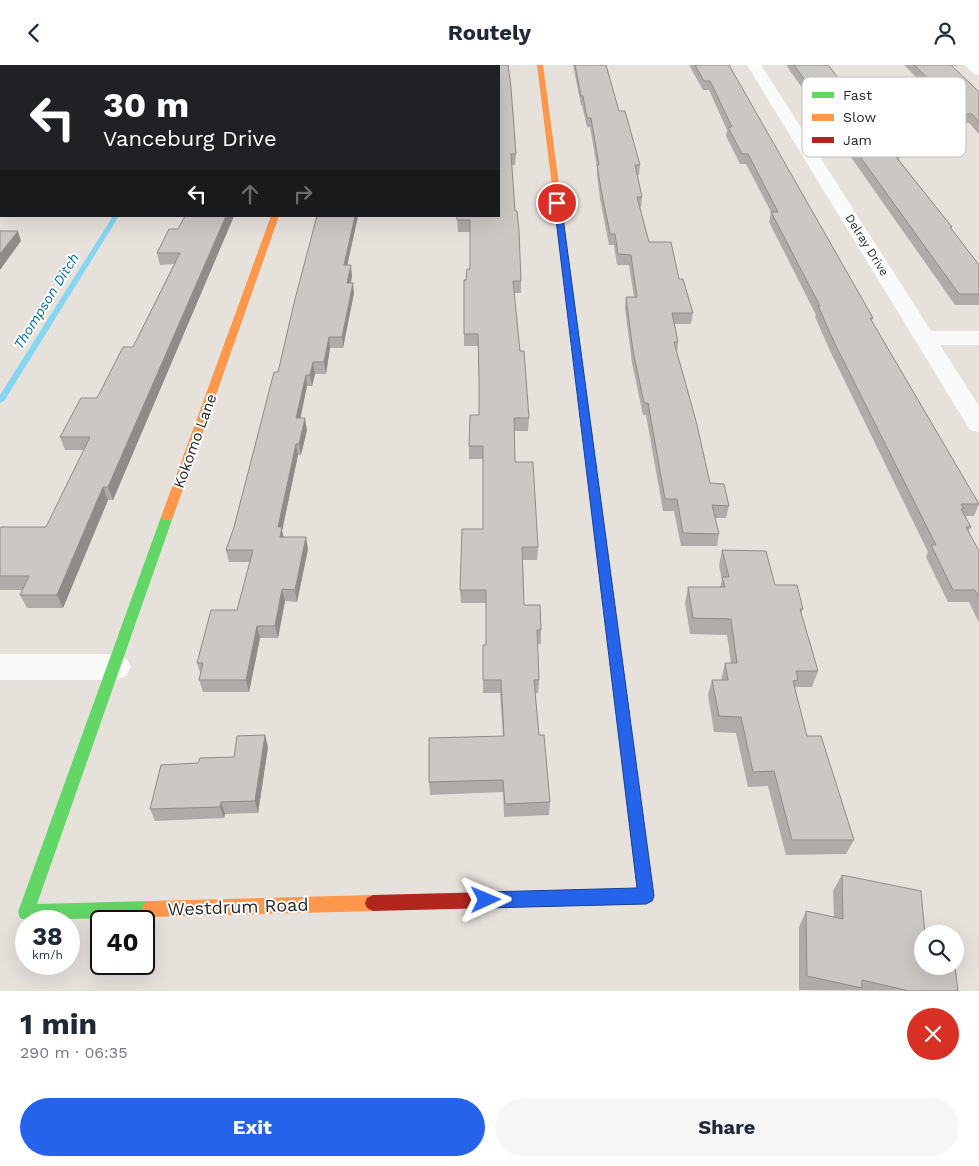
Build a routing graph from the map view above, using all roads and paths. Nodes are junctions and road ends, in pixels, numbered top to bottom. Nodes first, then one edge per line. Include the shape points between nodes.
1 (540, 65) edge
2 (754, 65) edge
3 (972, 65) edge
4 (979, 71) edge
5 (802, 142) edge
6 (812, 157) edge
7 (275, 217) edge
8 (925, 338) junction
9 (979, 338) edge
10 (979, 425) edge
11 (0, 667) edge
12 (114, 667) junction

1 - 12 street, Westdrum Road via 646,896 26,912
2 - 5 street, Delray Drive
3 - 4 street
6 - 8 street, Delray Drive
7 - 12 street, Kokomo Lane
8 - 9 street
8 - 10 street, Delray Drive
11 - 12 street

